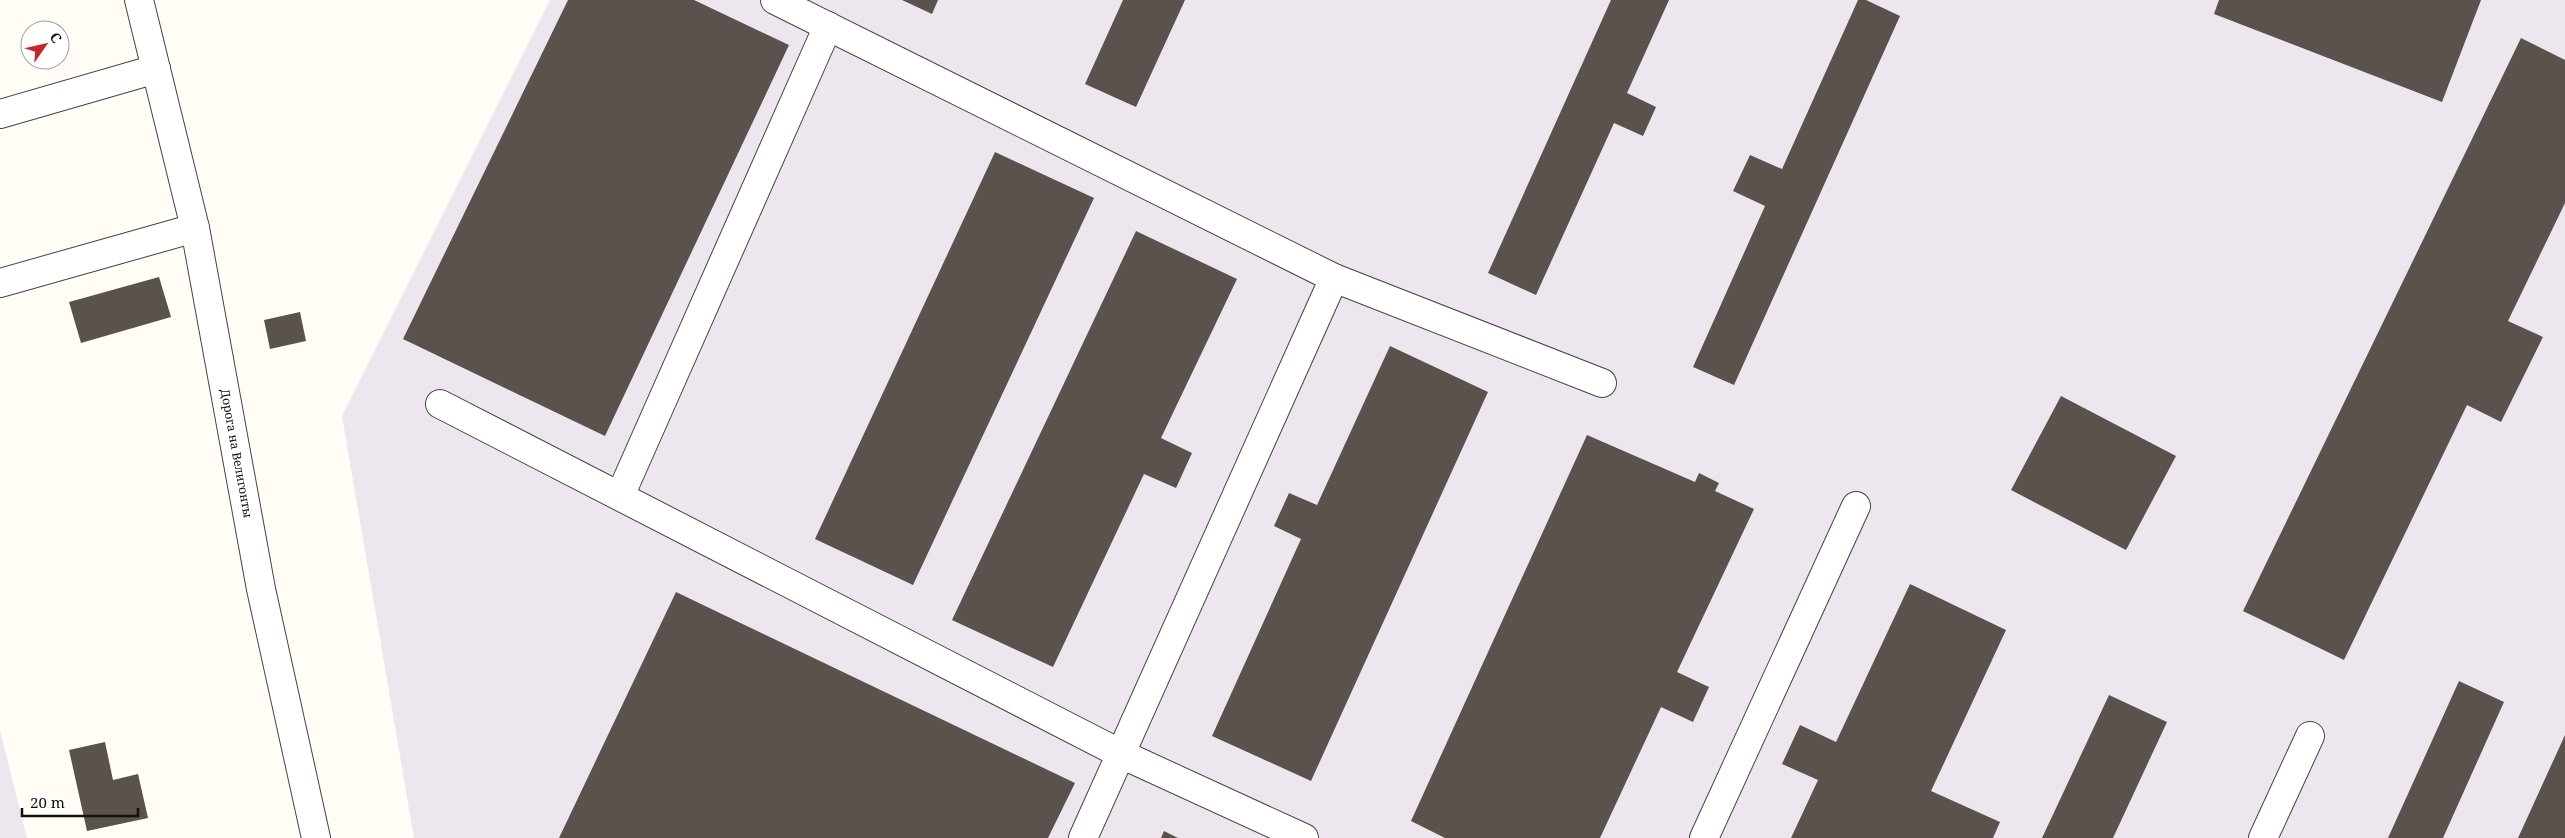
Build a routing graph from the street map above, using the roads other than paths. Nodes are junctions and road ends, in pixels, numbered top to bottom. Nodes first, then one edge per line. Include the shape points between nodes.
1 (139, 0) edge
2 (775, 0) edge
3 (828, 26) junction
4 (156, 69) junction
5 (0, 114) edge
6 (195, 228) junction
7 (1334, 278) junction
8 (0, 283) edge
9 (1602, 383) dead end
10 (440, 404) dead end
11 (620, 496) junction
12 (1856, 506) dead end
13 (2310, 736) dead end
14 (1121, 754) junction
15 (316, 838) edge
16 (1083, 838) edge
17 (1304, 838) edge
18 (1704, 838) edge
19 (2263, 838) edge

1 - 4 street, Дорога на Велигонты
2 - 3 street
3 - 7 street
3 - 11 street
4 - 5 street
4 - 6 street, Дорога на Велигонты
6 - 8 street
6 - 15 street, Дорога на Велигонты via 260,589
7 - 9 street
7 - 14 street
10 - 11 street
11 - 14 street
12 - 18 street
13 - 19 street
14 - 16 street
14 - 17 street

